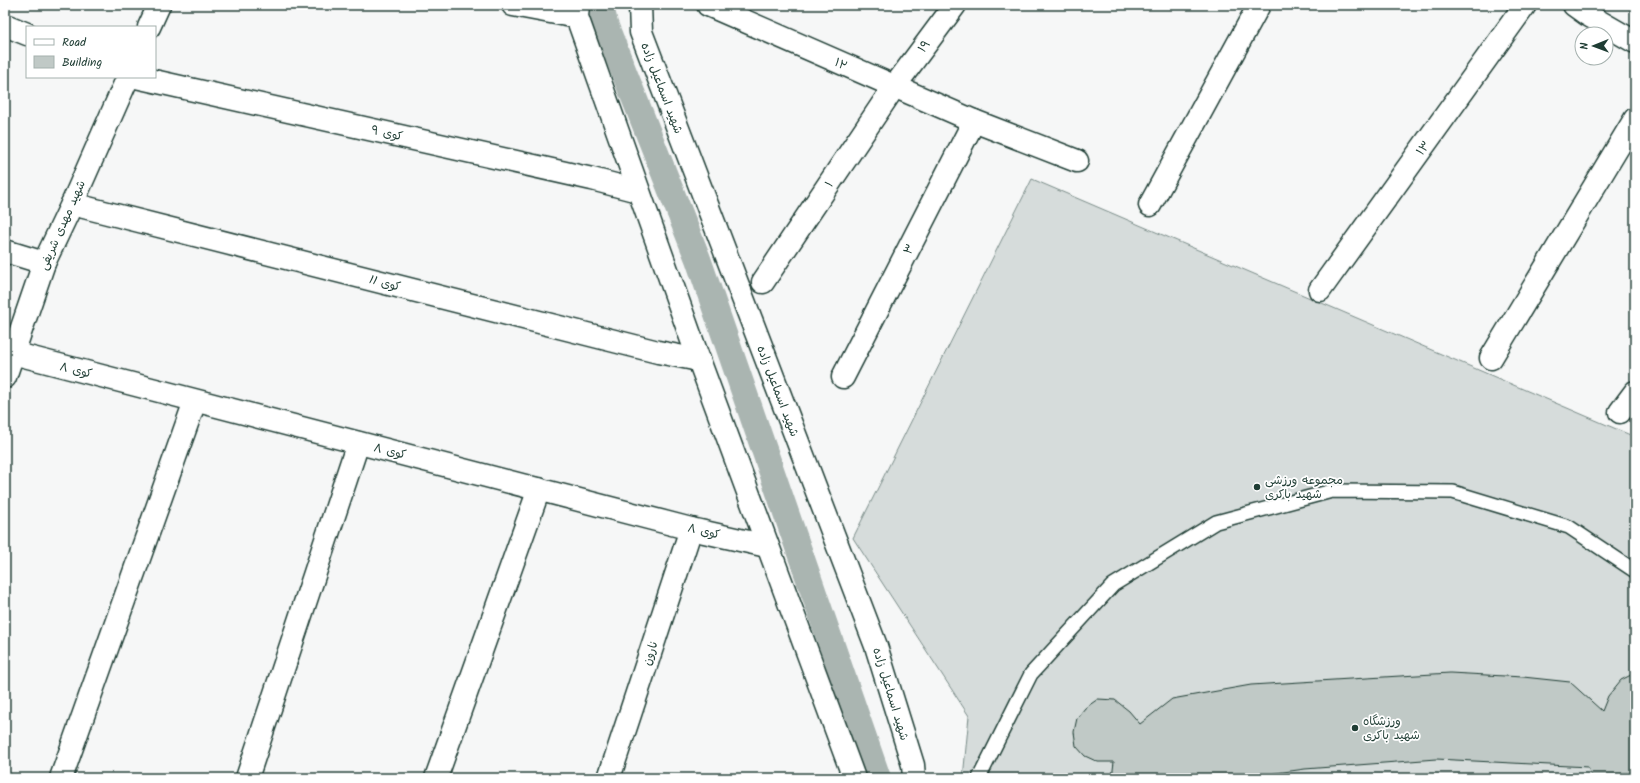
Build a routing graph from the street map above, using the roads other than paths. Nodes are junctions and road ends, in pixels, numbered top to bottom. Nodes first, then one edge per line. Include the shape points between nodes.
1 (159, 5) edge
2 (513, 5) edge
3 (640, 5) edge
4 (708, 5) edge
5 (955, 5) edge
6 (1259, 5) edge
7 (1525, 5) edge
8 (1574, 5) edge
9 (577, 11) edge
10 (5, 25) edge
11 (149, 26) edge
12 (26, 34) edge
13 (1635, 42) edge
14 (128, 78) edge
15 (140, 78) edge
16 (894, 87) junction
17 (1635, 119) edge
18 (974, 121) junction
19 (1077, 161) dead end
20 (638, 191) junction
21 (72, 204) junction
22 (1150, 205) dead end
23 (5, 251) edge
24 (44, 263) junction
25 (763, 282) dead end
26 (1320, 290) dead end
27 (9, 353) edge
28 (1491, 358) dead end
29 (699, 360) junction
30 (5, 377) edge
31 (843, 377) dead end
32 (1635, 392) edge
33 (195, 401) junction
34 (1620, 412) dead end
35 (358, 443) junction
36 (539, 489) junction
37 (691, 529) junction
38 (767, 546) junction
39 (1635, 570) edge
40 (61, 778) edge
41 (247, 778) edge
42 (436, 778) edge
43 (609, 778) edge
44 (854, 778) edge
45 (914, 778) edge
46 (979, 778) edge

1 - 11 street
2 - 9 street
3 - 45 street, شهید اسماعیل زاده via 641,32 876,646 913,765
4 - 16 street, ۱۲
5 - 16 street, ۱۹
6 - 22 street
7 - 26 street, ۱۳
8 - 13 street via 1588,16
9 - 20 street
10 - 12 street
14 - 21 street, شهید مهدی شریفی
15 - 20 street, کوی ۹
16 - 18 street, ۱۲
16 - 25 street, ۱
17 - 28 street
18 - 19 street, ۱۲
18 - 31 street, ۳
20 - 29 street
21 - 24 street, شهید مهدی شریفی
21 - 29 street, کوی 11 via 658,352
23 - 24 street
24 - 27 street, شهید مهدی شریفی
27 - 30 street, شهید مهدی شریفی
27 - 33 street, کوی ۸
29 - 38 street
32 - 34 street
33 - 35 street, کوی ۸
33 - 40 street
35 - 36 street, کوی ۸
35 - 41 street
36 - 37 street, کوی ۸
36 - 42 street
37 - 38 street, کوی ۸
37 - 43 street, نارون
38 - 44 street
39 - 46 lane via 1569,527 1453,492 1332,491 1216,522 1113,585 1031,674

